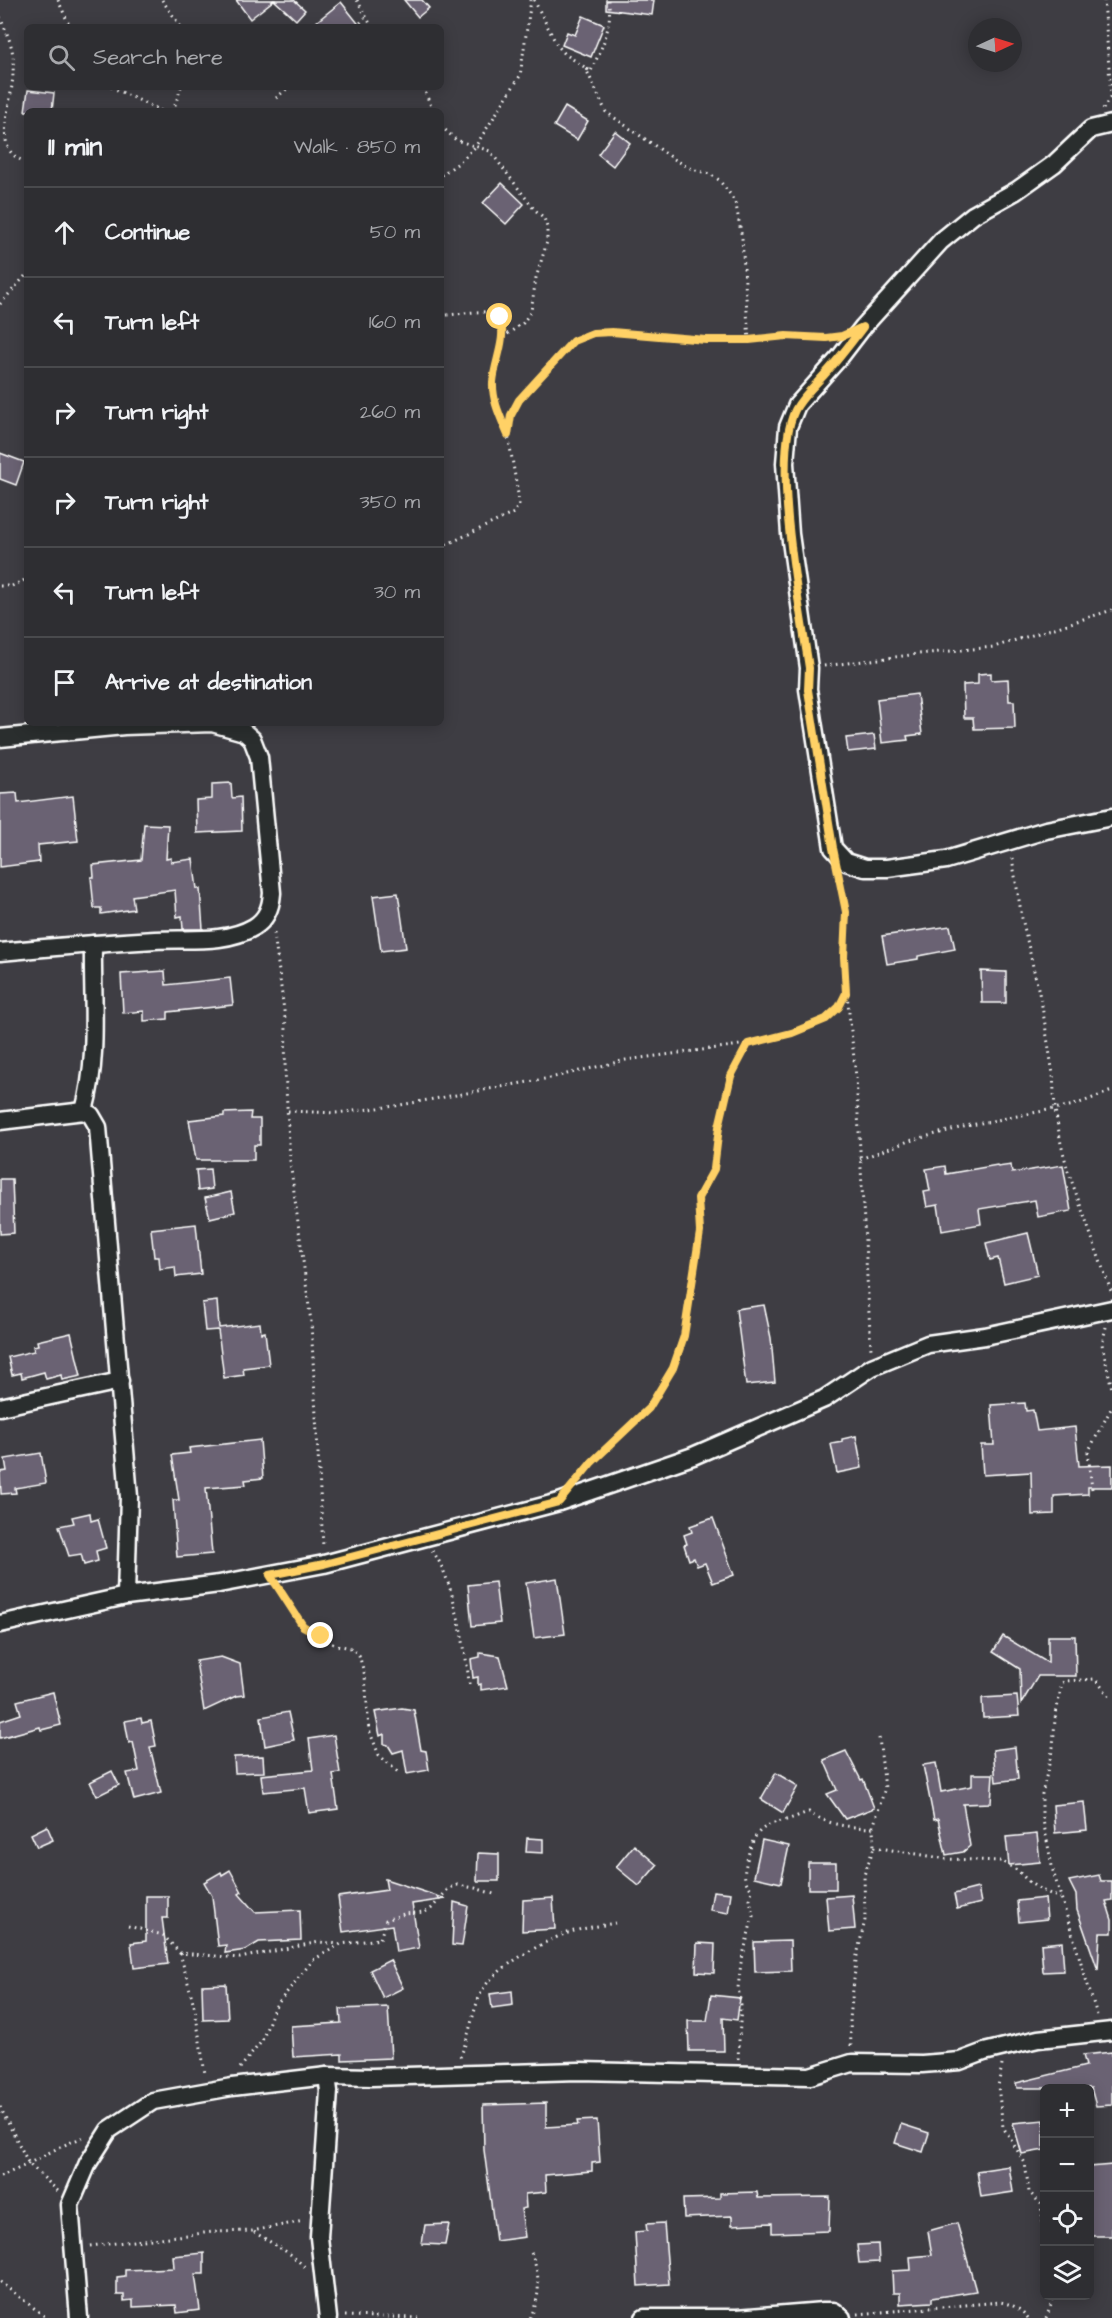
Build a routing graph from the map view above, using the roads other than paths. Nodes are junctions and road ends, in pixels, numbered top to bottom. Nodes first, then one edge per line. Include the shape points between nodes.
1 (1112, 124) edge
2 (114, 726) edge
3 (223, 726) edge
4 (0, 738) edge
5 (1112, 817) edge
6 (93, 944) junction
7 (0, 952) edge
8 (84, 1111) junction
9 (0, 1121) edge
10 (1111, 1304) edge
11 (120, 1381) junction
12 (0, 1407) edge
13 (126, 1596) junction
14 (0, 1624) edge
15 (1107, 2031) edge
16 (327, 2076) junction
17 (334, 2317) edge
18 (842, 2317) edge
19 (79, 2318) edge
20 (644, 2318) edge

1 - 5 street via 1091,129 1054,164 973,215 942,241 797,405 788,427 785,463 790,534 809,668 808,690 833,848 846,862 865,868 887,868 946,860 1046,830
2 - 4 street
3 - 6 street via 244,732 259,757 273,893 271,910 255,926 236,935
6 - 7 street
6 - 8 street via 92,1083
8 - 9 street
8 - 11 street via 98,1127
10 - 13 street via 985,1336 928,1344 872,1367 824,1399 693,1456 559,1502 324,1564
11 - 12 street
11 - 13 street via 129,1497
13 - 14 street
15 - 16 street via 1038,2039 960,2061 852,2063 810,2076 579,2071
16 - 17 street via 319,2237 324,2282
16 - 19 street via 153,2101 109,2130 88,2163 70,2205
18 - 20 street via 834,2311 823,2311 737,2318

